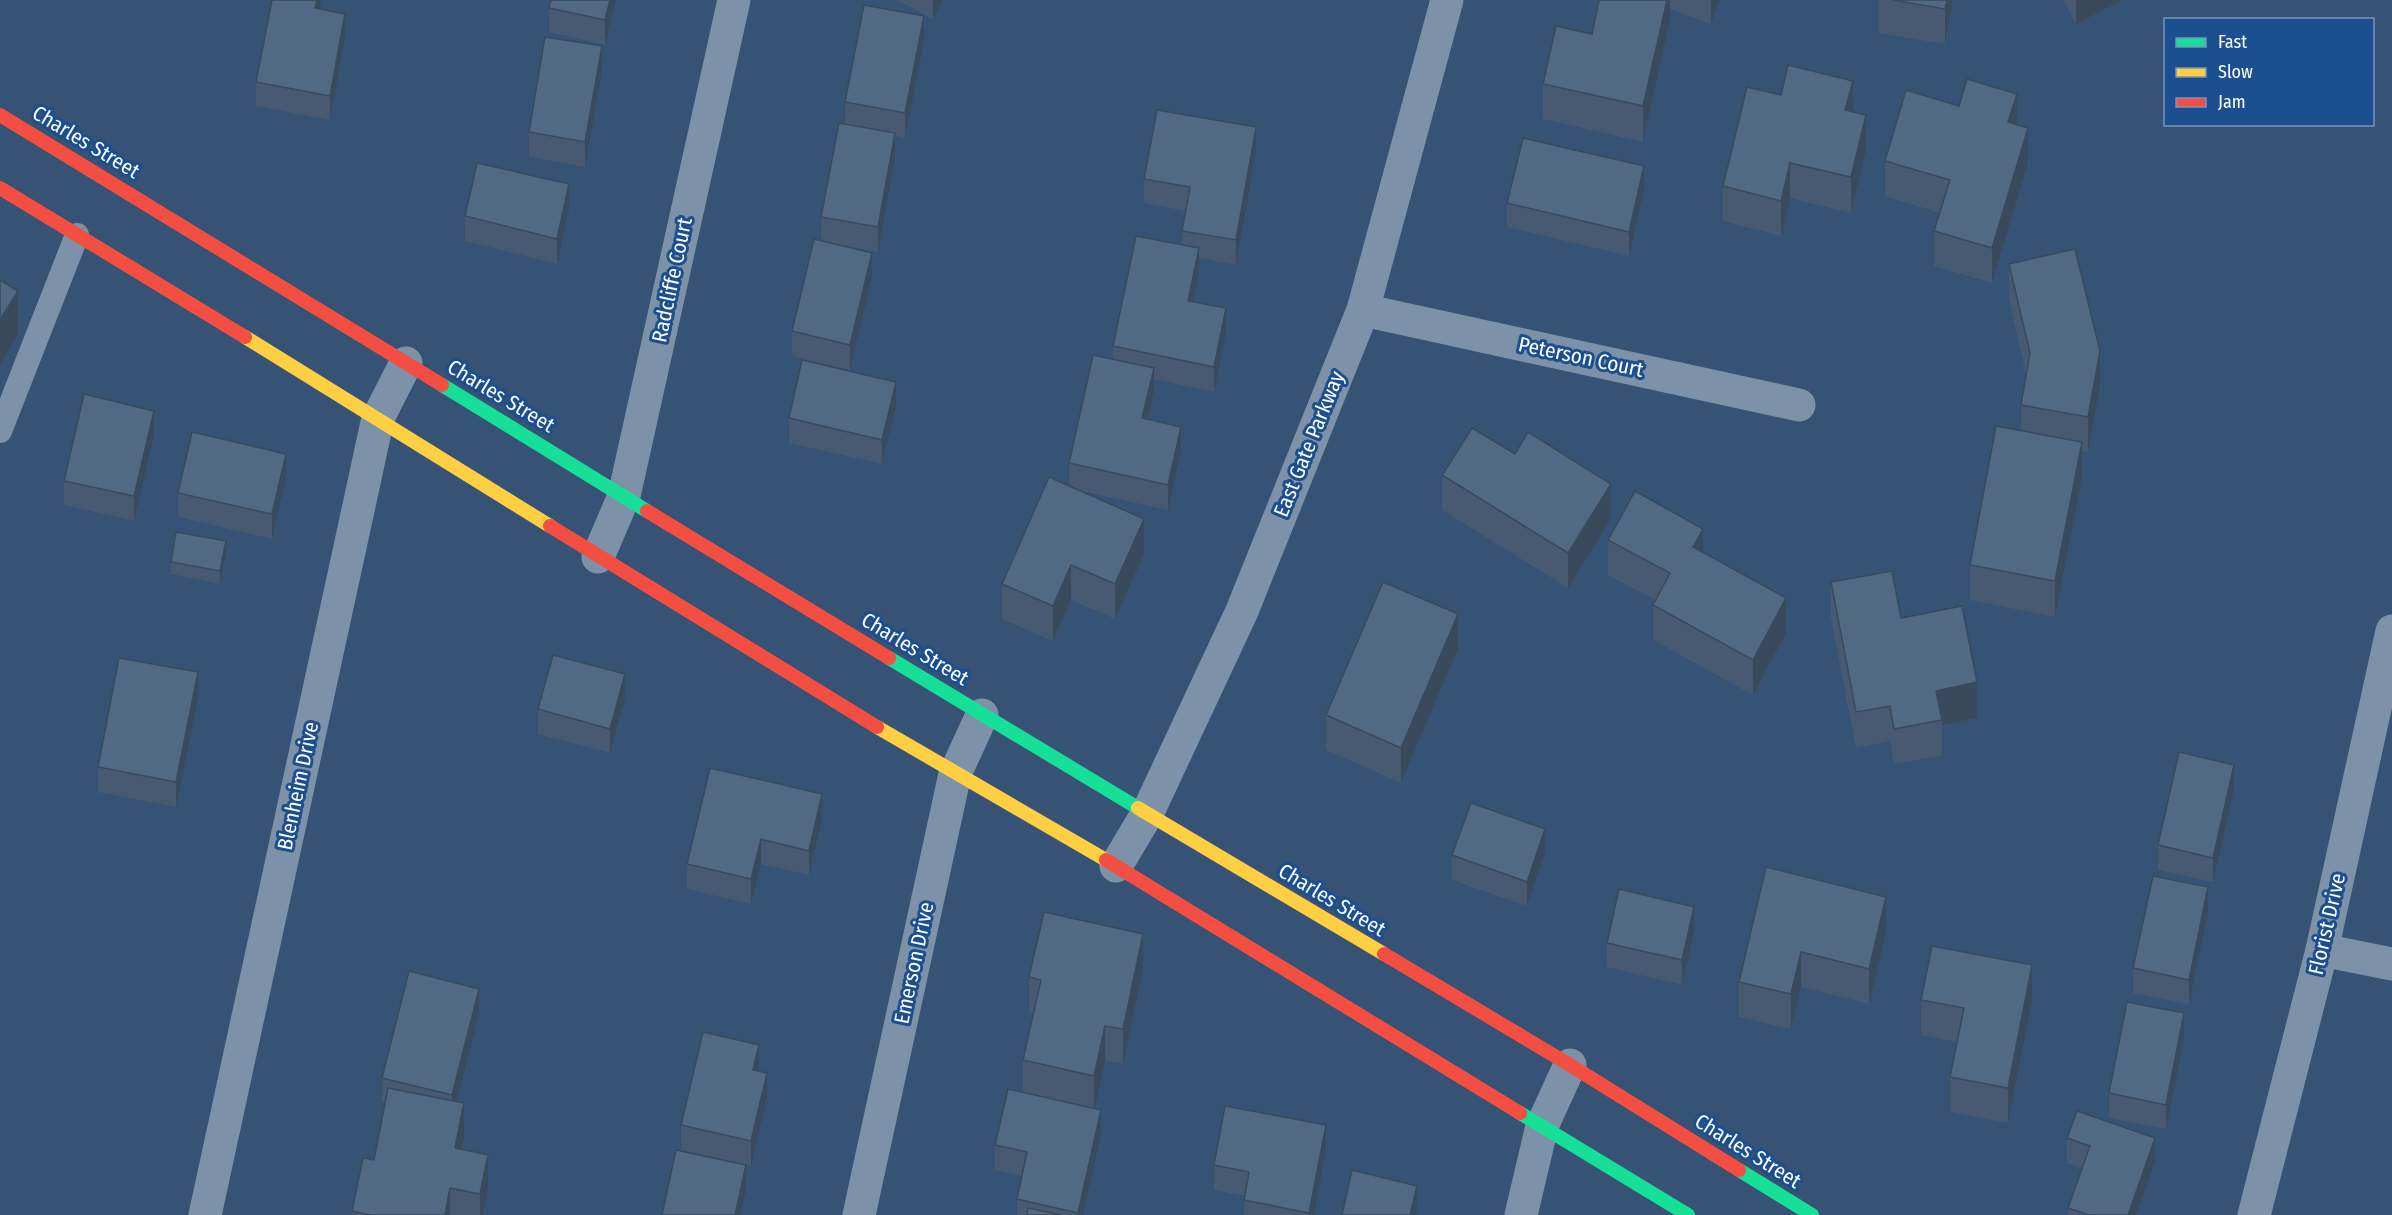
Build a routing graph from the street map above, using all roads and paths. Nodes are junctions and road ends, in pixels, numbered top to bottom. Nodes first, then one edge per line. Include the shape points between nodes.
1 (734, 0) edge
2 (1447, 0) edge
3 (0, 115) edge
4 (36, 120) dead end
5 (107, 180) junction
6 (0, 188) edge
7 (77, 236) junction
8 (1363, 310) junction
9 (406, 363) junction
10 (1798, 405) dead end
11 (378, 418) junction
12 (0, 431) edge
13 (624, 496) junction
14 (598, 557) junction
15 (2392, 631) edge
16 (982, 715) junction
17 (955, 774) junction
18 (1147, 814) junction
19 (1116, 866) junction
20 (2322, 950) junction
21 (2392, 964) edge
22 (1570, 1065) junction
23 (1542, 1126) junction
24 (205, 1215) edge
25 (859, 1215) edge
26 (1521, 1215) edge
27 (1688, 1215) edge
28 (1812, 1215) edge
29 (2254, 1215) edge

1 - 13 street, Radcliffe Court
2 - 8 street, East Gate Parkway
3 - 5 main road, Charles Street
4 - 5 main road
5 - 9 main road, Charles Street
6 - 7 main road
7 - 11 main road
7 - 12 lane
8 - 10 street, Peterson Court
8 - 18 street, East Gate Parkway via 1242,611
9 - 11 street, Blenheim Drive
9 - 13 main road, Charles Street
11 - 14 main road
11 - 24 street, Blenheim Drive
13 - 14 street, Radcliffe Court
13 - 16 main road, Charles Street
14 - 17 main road
15 - 20 street, Florist Drive
16 - 17 street, Emerson Drive
16 - 18 main road, Charles Street
17 - 19 main road
17 - 25 street, Emerson Drive
18 - 19 street, East Gate Parkway
18 - 22 main road, Charles Street
19 - 23 main road
20 - 21 street
20 - 29 street, Florist Drive
22 - 23 street
22 - 28 main road, Charles Street
23 - 26 street
23 - 27 main road

